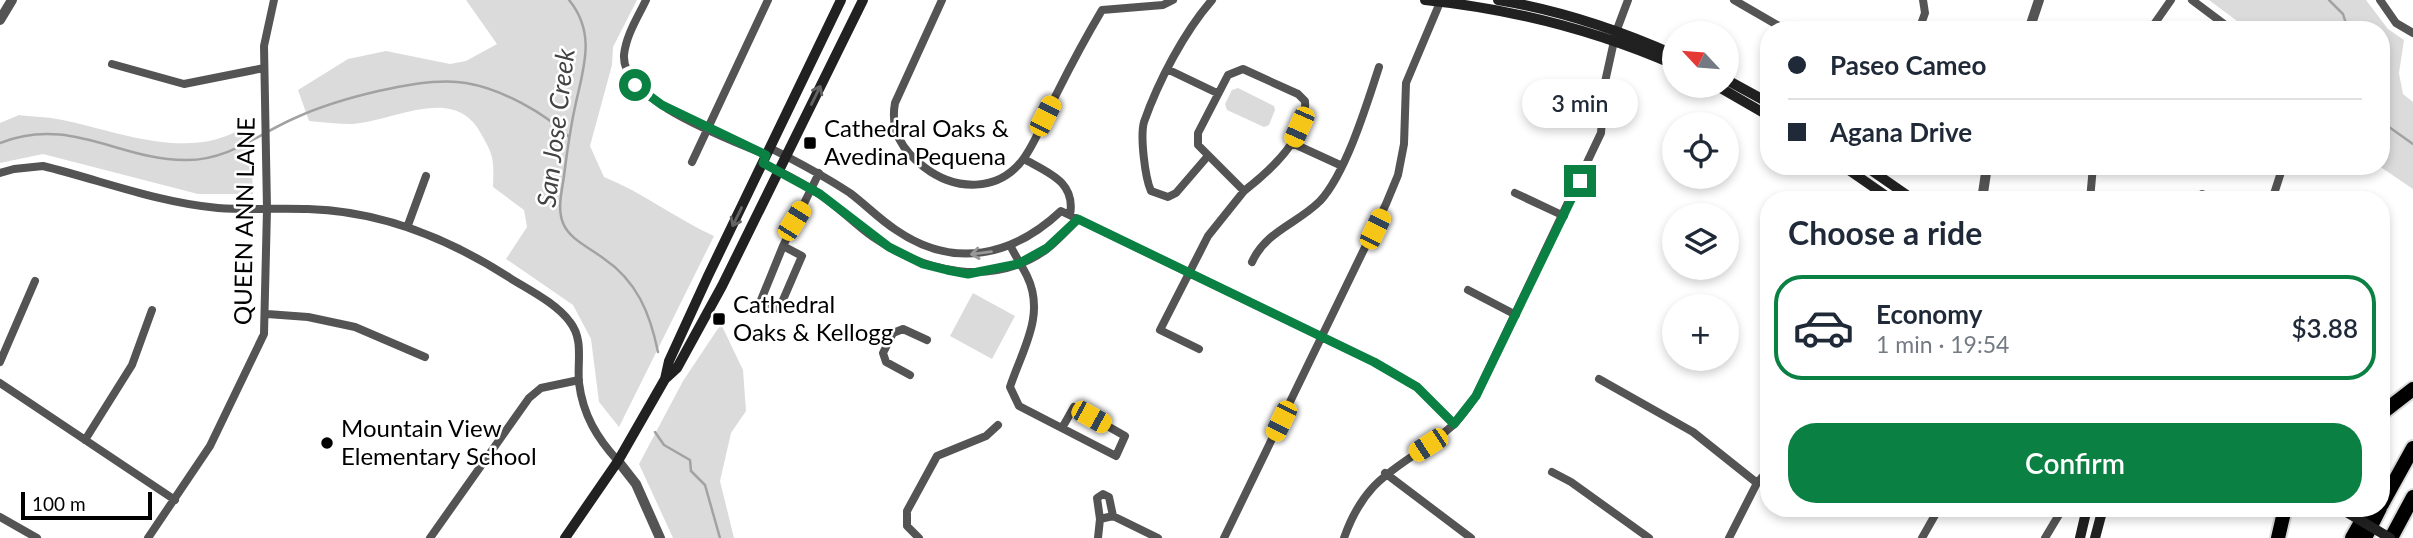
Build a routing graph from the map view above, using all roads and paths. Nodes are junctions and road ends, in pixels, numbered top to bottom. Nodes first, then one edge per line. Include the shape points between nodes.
1 (12, 0) edge
2 (274, 0) edge
3 (646, 0) edge
4 (768, 0) edge
5 (841, 0) edge
6 (863, 0) edge
7 (942, 0) edge
8 (1102, 0) edge
9 (1173, 0) edge
10 (1212, 0) edge
11 (1425, 0) edge
12 (1498, 0) edge
13 (1628, 0) edge
14 (1734, 0) edge
15 (1923, 0) edge
16 (2039, 0) edge
17 (2171, 0) edge
18 (2192, 0) edge
19 (2380, 0) edge
20 (1441, 1) edge
21 (1102, 10) junction
22 (0, 20) edge
23 (1770, 21) edge
24 (1922, 21) edge
25 (2032, 21) edge
26 (2156, 21) edge
27 (2220, 21) edge
28 (2413, 33) edge
29 (1615, 36) junction
30 (1662, 51) edge
31 (1662, 59) edge
32 (112, 64) dead end
33 (1379, 67) dead end
34 (264, 68) junction
35 (1169, 70) junction
36 (1740, 87) edge
37 (1217, 93) junction
38 (1738, 98) edge
39 (1760, 98) edge
40 (1559, 100) dead end
41 (1603, 101) junction
42 (1760, 111) edge
43 (708, 129) junction
44 (1292, 143) junction
45 (766, 156) junction
46 (786, 156) junction
47 (1208, 157) junction
48 (1024, 159) junction
49 (692, 162) dead end
50 (1340, 166) junction
51 (778, 171) junction
52 (0, 173) edge
53 (819, 173) junction
54 (1856, 175) edge
55 (1878, 175) edge
56 (426, 176) dead end
57 (813, 191) junction
58 (1244, 191) junction
59 (1879, 191) edge
60 (1901, 191) edge
61 (1515, 193) dead end
62 (267, 209) junction
63 (1564, 216) junction
64 (1074, 217) junction
65 (408, 225) junction
66 (783, 246) junction
67 (1011, 247) junction
68 (1252, 261) dead end
69 (1018, 264) junction
70 (1188, 273) junction
71 (35, 281) dead end
72 (1468, 290) dead end
73 (152, 310) dead end
74 (267, 314) junction
75 (1516, 315) junction
76 (1322, 338) junction
77 (927, 340) dead end
78 (1199, 349) dead end
79 (425, 357) dead end
80 (0, 362) edge
81 (910, 374) dead end
82 (665, 379) junction
83 (1600, 379) dead end
84 (579, 380) junction
85 (0, 383) edge
86 (2413, 389) edge
87 (2390, 407) edge
88 (1454, 424) junction
89 (998, 425) dead end
90 (1062, 428) junction
91 (85, 440) junction
92 (2413, 448) edge
93 (618, 461) junction
94 (2400, 469) junction
95 (1552, 472) dead end
96 (1385, 473) junction
97 (1760, 480) edge
98 (2390, 481) edge
99 (1757, 483) junction
100 (2390, 488) edge
101 (2413, 497) edge
102 (175, 500) junction
103 (1113, 516) junction
104 (0, 517) edge
105 (1933, 517) edge
106 (2058, 517) edge
107 (2085, 517) edge
108 (2101, 517) edge
109 (2283, 517) edge
110 (2355, 517) edge
111 (2364, 517) edge
112 (2376, 517) edge
113 (1100, 519) junction
114 (37, 538) edge
115 (148, 538) edge
116 (430, 538) edge
117 (565, 538) edge
118 (660, 538) edge
119 (919, 538) edge
120 (1098, 538) edge
121 (1158, 538) edge
122 (1224, 538) edge
123 (1344, 538) edge
124 (1471, 538) edge
125 (1649, 538) edge
126 (1729, 538) edge
127 (1922, 538) edge
128 (2045, 538) edge
129 (2080, 538) edge
130 (2095, 538) edge
131 (2278, 538) edge
132 (2352, 538) edge
133 (2365, 538) edge
134 (2390, 538) edge

1 - 22 street
2 - 34 street, QUEEN ANN LANE
3 - 43 street via 628,37 627,74 652,98
4 - 43 street
5 - 45 main road
46 -> 6 main road
7 - 48 street via 895,103 895,132 918,163 959,185 987,184
8 - 21 street
9 - 21 street via 1163,5
10 - 35 street via 1192,23
11 - 20 main road
12 - 29 main road via 1538,8
13 - 29 street
14 - 23 street
15 - 24 street
16 - 25 street
17 - 26 street
18 - 27 street
19 - 28 street via 2396,23
20 - 29 main road via 1531,15
20 - 76 street via 1406,83 1398,175
21 - 48 street
29 - 30 main road
29 - 31 main road
29 - 41 street
32 - 34 street via 184,84
33 - 50 street
34 - 62 street, QUEEN ANN LANE
35 - 37 street
35 - 47 street via 1143,125 1146,180 1151,191 1160,196 1176,193
36 - 39 main road
37 - 44 street via 1228,75 1244,69 1298,94 1306,111
37 - 47 street via 1198,134 1198,145
38 - 42 main road
40 - 41 street
41 - 63 street via 1601,133
43 - 45 street
43 - 49 street
44 - 50 street
44 - 58 street via 1263,177
45 - 46 street
45 - 51 street
45 -> 82 main road via 669,361
46 - 51 main road
46 - 53 street
47 - 58 street
48 - 64 street via 1062,180 1073,201
50 - 68 street via 1318,202 1274,233
51 - 57 street
51 - 82 main road via 677,369
52 - 62 street via 43,166 216,208
53 - 57 street
67 -> 53 street via 971,254 914,241
54 - 59 main road
55 - 60 main road
56 - 65 street
57 - 66 street
57 - 69 street via 889,247 923,264 968,274
58 - 70 street via 1208,236
61 - 63 street
62 - 65 street via 355,213
62 - 74 street, QUEEN ANN LANE
63 - 75 street
64 - 67 street via 1061,211
64 - 69 street via 1047,248
64 - 70 street
65 - 84 street via 475,256 569,321 579,340
66 - 66 street via 802,256 779,309 761,300
67 - 69 street
69 - 90 street via 1027,277 1034,305 1033,330 1010,387 1018,406
70 - 76 street
70 - 78 street via 1160,330
71 - 80 street
72 - 75 street
73 - 91 street via 132,365
74 - 79 street via 355,327
74 - 102 street, QUEEN ANN LANE via 264,334 244,380
75 - 88 street via 1476,396
76 - 88 street via 1417,387
76 - 122 street
77 - 81 street via 903,329 893,333 883,353 886,362
82 - 93 main road
83 - 99 street via 1692,432
84 - 93 street via 587,417
84 - 116 street via 548,386 529,398
85 - 91 street
86 - 87 highway
88 - 96 street
89 - 119 street via 986,436 937,456 907,511 907,526
90 - 90 street via 1116,456 1125,436 1073,407
91 - 102 street
92 - 94 highway
93 - 117 main road
93 - 118 street via 636,484
94 - 98 highway
94 - 100 highway
95 - 125 street
96 - 123 street via 1364,496
96 - 124 street
97 - 99 street
99 - 126 street
101 - 134 highway
102 - 115 street, QUEEN ANN LANE
103 - 113 street
103 - 113 street via 1109,497 1103,494 1097,498
103 - 121 street
104 - 114 street
105 - 127 street
106 - 128 street
107 - 129 main road
108 - 130 main road
109 - 131 highway
110 - 134 main road, bridge
111 - 132 highway
112 - 133 highway
113 - 120 street

